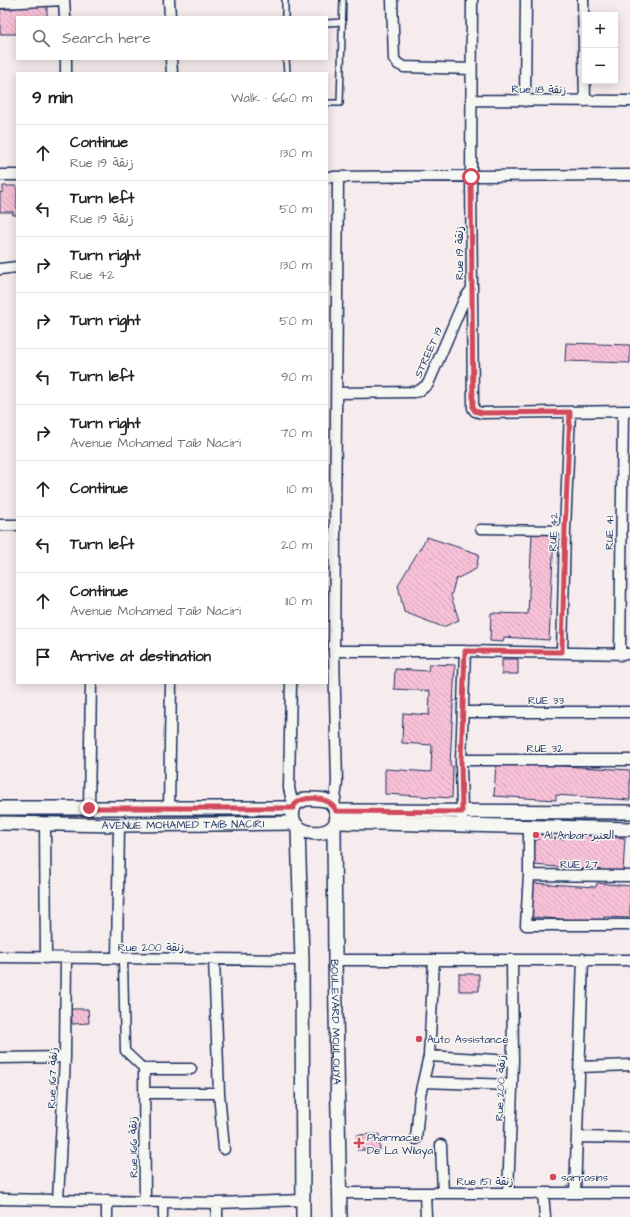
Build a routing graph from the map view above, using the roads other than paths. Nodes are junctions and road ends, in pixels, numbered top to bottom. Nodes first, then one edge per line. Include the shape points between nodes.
1 (64, 0) edge
2 (169, 0) edge
3 (285, 0) edge
4 (343, 0) edge
5 (392, 0) edge
6 (472, 0) edge
7 (526, 0) edge
8 (582, 0) edge
9 (0, 3) edge
10 (65, 16) edge
11 (170, 16) edge
12 (285, 16) edge
13 (342, 22) junction
14 (328, 23) edge
15 (66, 60) edge
16 (171, 60) edge
17 (286, 60) edge
18 (471, 69) junction
19 (66, 72) edge
20 (172, 72) edge
21 (287, 72) edge
22 (471, 100) junction
23 (525, 101) junction
24 (585, 101) junction
25 (630, 101) edge
26 (328, 103) edge
27 (0, 175) edge
28 (16, 175) edge
29 (630, 175) edge
30 (328, 177) edge
31 (338, 177) junction
32 (471, 177) junction
33 (16, 267) edge
34 (0, 269) edge
35 (472, 289) junction
36 (332, 341) edge
37 (337, 393) junction
38 (627, 411) edge
39 (570, 412) junction
40 (331, 523) edge
41 (0, 525) edge
42 (16, 525) edge
43 (480, 528) dead end
44 (565, 530) junction
45 (334, 651) junction
46 (465, 651) junction
47 (562, 652) junction
48 (625, 655) edge
49 (331, 668) edge
50 (91, 684) edge
51 (171, 684) edge
52 (291, 684) edge
53 (463, 712) junction
54 (630, 712) edge
55 (461, 760) junction
56 (630, 760) edge
57 (294, 806) junction
58 (0, 808) edge
59 (89, 808) junction
60 (169, 808) junction
61 (462, 812) junction
62 (630, 812) edge
63 (335, 816) junction
64 (0, 823) edge
65 (45, 824) junction
66 (119, 825) junction
67 (296, 825) junction
68 (462, 826) junction
69 (529, 827) junction
70 (630, 829) edge
71 (529, 876) junction
72 (630, 876) edge
73 (630, 925) edge
74 (0, 958) edge
75 (46, 958) junction
76 (66, 958) junction
77 (120, 959) junction
78 (214, 959) junction
79 (584, 959) junction
80 (302, 960) junction
81 (335, 960) junction
82 (434, 960) junction
83 (512, 960) junction
84 (630, 960) edge
85 (429, 1056) junction
86 (0, 1058) edge
87 (65, 1058) junction
88 (513, 1061) junction
89 (630, 1065) edge
90 (580, 1067) junction
91 (144, 1069) junction
92 (191, 1069) dead end
93 (423, 1082) junction
94 (512, 1085) junction
95 (219, 1092) junction
96 (144, 1093) junction
97 (577, 1137) junction
98 (630, 1138) edge
99 (416, 1139) dead end
100 (441, 1145) dead end
101 (224, 1149) dead end
102 (340, 1193) junction
103 (443, 1193) junction
104 (508, 1193) junction
105 (543, 1193) junction
106 (575, 1193) junction
107 (630, 1193) edge
108 (425, 1194) junction
109 (0, 1199) edge
110 (58, 1200) junction
111 (107, 1200) junction
112 (302, 1200) junction
113 (145, 1201) junction
114 (163, 1202) junction
115 (217, 1203) junction
116 (107, 1217) edge
117 (163, 1217) edge
118 (217, 1217) edge
119 (303, 1217) edge
120 (340, 1217) edge
121 (426, 1217) edge
122 (545, 1217) edge

1 - 9 street
1 - 10 street
2 - 11 street
3 - 12 lane
4 - 13 lane
5 - 18 street via 394,58 398,64 404,67
6 - 18 street, Rue 19 زنقة
7 - 23 street
8 - 24 street
13 - 14 lane
13 - 26 lane via 340,104
15 - 19 street
16 - 20 street
17 - 21 lane
18 - 22 street, Rue 19 زنقة
22 - 23 street, Rue 18 زنقة
22 - 32 street, Rue 19 زنقة
23 - 24 street, Rue 18 زنقة
24 - 25 street, Rue 18 زنقة
27 - 28 street
29 - 32 street
30 - 31 street
31 - 32 street
31 - 36 street
32 - 35 street, Rue 19 زنقة
33 - 34 street
35 - 37 street, STREET 19 via 464,300 424,388 414,392
35 - 39 street, Rue 19 زنقة via 475,411
36 - 37 street
37 - 40 street
38 - 39 street
38 - 48 street, RUE 41
39 - 44 street, RUE 42
40 - 45 street
41 - 42 street
43 - 44 street
44 - 47 street, RUE 42
45 - 46 street
45 - 49 street
46 - 47 street
46 - 53 street
47 - 48 street
49 - 63 street via 337,783
50 - 59 street
51 - 60 street
52 - 57 street via 289,788
53 - 54 street, RUE 33
53 - 55 street
55 - 56 street, RUE 32
55 - 61 street
57 - 60 street, AVENUE MOHAMED TAIB NACIRI
57 - 63 street via 305,799 327,800
57 - 67 street via 292,816
58 - 59 street, AVENUE MOHAMED TAIB NACIRI
59 - 60 street, AVENUE MOHAMED TAIB NACIRI
61 - 62 street
61 - 63 street
61 - 68 street
63 - 67 street via 332,829 326,832 305,831
63 - 68 street
63 - 81 street, BOULEVARD MOULOUYA
64 - 65 street, AVENUE MOHAMED TAIB NACIRI
65 - 66 street, AVENUE MOHAMED TAIB NACIRI
65 - 75 street
66 - 67 street, AVENUE MOHAMED TAIB NACIRI
66 - 77 street
67 - 80 street
68 - 69 street
69 - 70 street
69 - 71 street
71 - 72 street, RUE 27
71 - 73 street via 526,925
74 - 75 street, Rue 200 زنقة
75 - 76 street, Rue 200 زنقة
76 - 77 street, Rue 200 زنقة
76 - 87 street, Rue 167 زنقة
77 - 78 street, Rue 200 زنقة
77 - 91 street via 125,1051
78 - 80 street, Rue 200 زنقة
78 - 95 street
79 - 83 street
79 - 84 street
79 - 90 street
80 - 112 street
81 - 82 street
81 - 102 street, BOULEVARD MOULOUYA
82 - 83 street
82 - 85 street
83 - 88 street, Rue 200 زنقة
85 - 88 street
85 - 93 street
86 - 87 street
87 - 110 street, Rue 167 زنقة
88 - 94 street, Rue 200 زنقة
89 - 90 street
90 - 97 street
91 - 92 street
91 - 96 street, Rue 166 زنقة
93 - 94 street
93 - 99 street
94 - 104 street, Rue 200 زنقة
95 - 96 street
95 - 101 street
96 - 113 street, Rue 166 زنقة
97 - 98 street
97 - 106 street
100 - 103 street
102 - 108 street, Rue 151 زنقة
102 - 120 street, BOULEVARD MOULOUYA
103 - 104 street, Rue 151 زنقة
103 - 108 street, Rue 151 زنقة
104 - 105 street, Rue 151 زنقة
105 - 106 street, Rue 151 زنقة
105 - 122 street
106 - 107 street, Rue 151 زنقة
108 - 121 street
109 - 110 street
110 - 111 street
111 - 113 street
111 - 116 street
112 - 115 street
112 - 119 street
113 - 114 street
114 - 115 street
114 - 117 street
115 - 118 street

